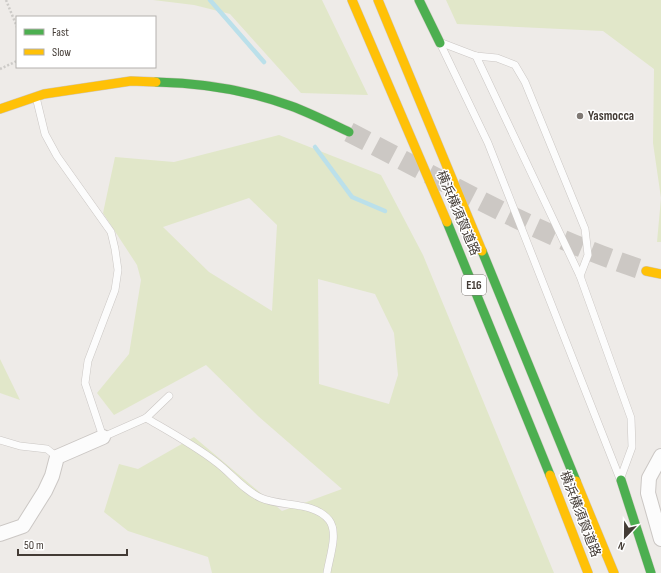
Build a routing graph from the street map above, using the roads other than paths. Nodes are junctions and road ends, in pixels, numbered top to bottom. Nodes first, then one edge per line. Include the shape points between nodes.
1 (352, 0) edge
2 (378, 0) edge
3 (419, 0) edge
4 (440, 43) junction
5 (476, 56) junction
6 (36, 97) junction
7 (0, 109) edge
8 (349, 132) tunnel mouth
9 (646, 270) tunnel mouth
10 (661, 274) edge
11 (580, 276) junction
12 (169, 396) dead end
13 (146, 418) junction
14 (103, 437) junction
15 (0, 440) edge
16 (661, 456) edge
17 (57, 457) junction
18 (620, 480) junction
19 (0, 534) edge
20 (661, 539) edge
21 (327, 573) edge
22 (588, 573) edge
23 (614, 573) edge
24 (651, 573) edge

1 - 22 main road, 横浜横須賀道路 / E16 via 465,261
2 - 23 main road, 横浜横須賀道路 / E16
3 - 4 main road
4 - 5 lane
4 - 18 lane via 488,143
5 - 11 lane
5 - 11 lane via 497,58 515,65 525,82 585,229 588,255
6 - 7 main road
6 - 8 main road via 131,81 174,82 218,87 254,95 291,106
6 - 14 lane via 45,134 57,156 111,232 115,249 118,270 115,290 88,361 85,383
9 - 10 main road
11 - 18 lane via 631,418 632,448
12 - 13 lane
13 - 14 lane
13 - 21 lane via 216,462 246,489 260,497 277,504 319,511 333,528
14 - 17 street
15 - 17 lane via 20,446 47,449
16 - 20 street via 649,478 648,493
17 - 19 street via 45,491 23,526
18 - 24 main road

